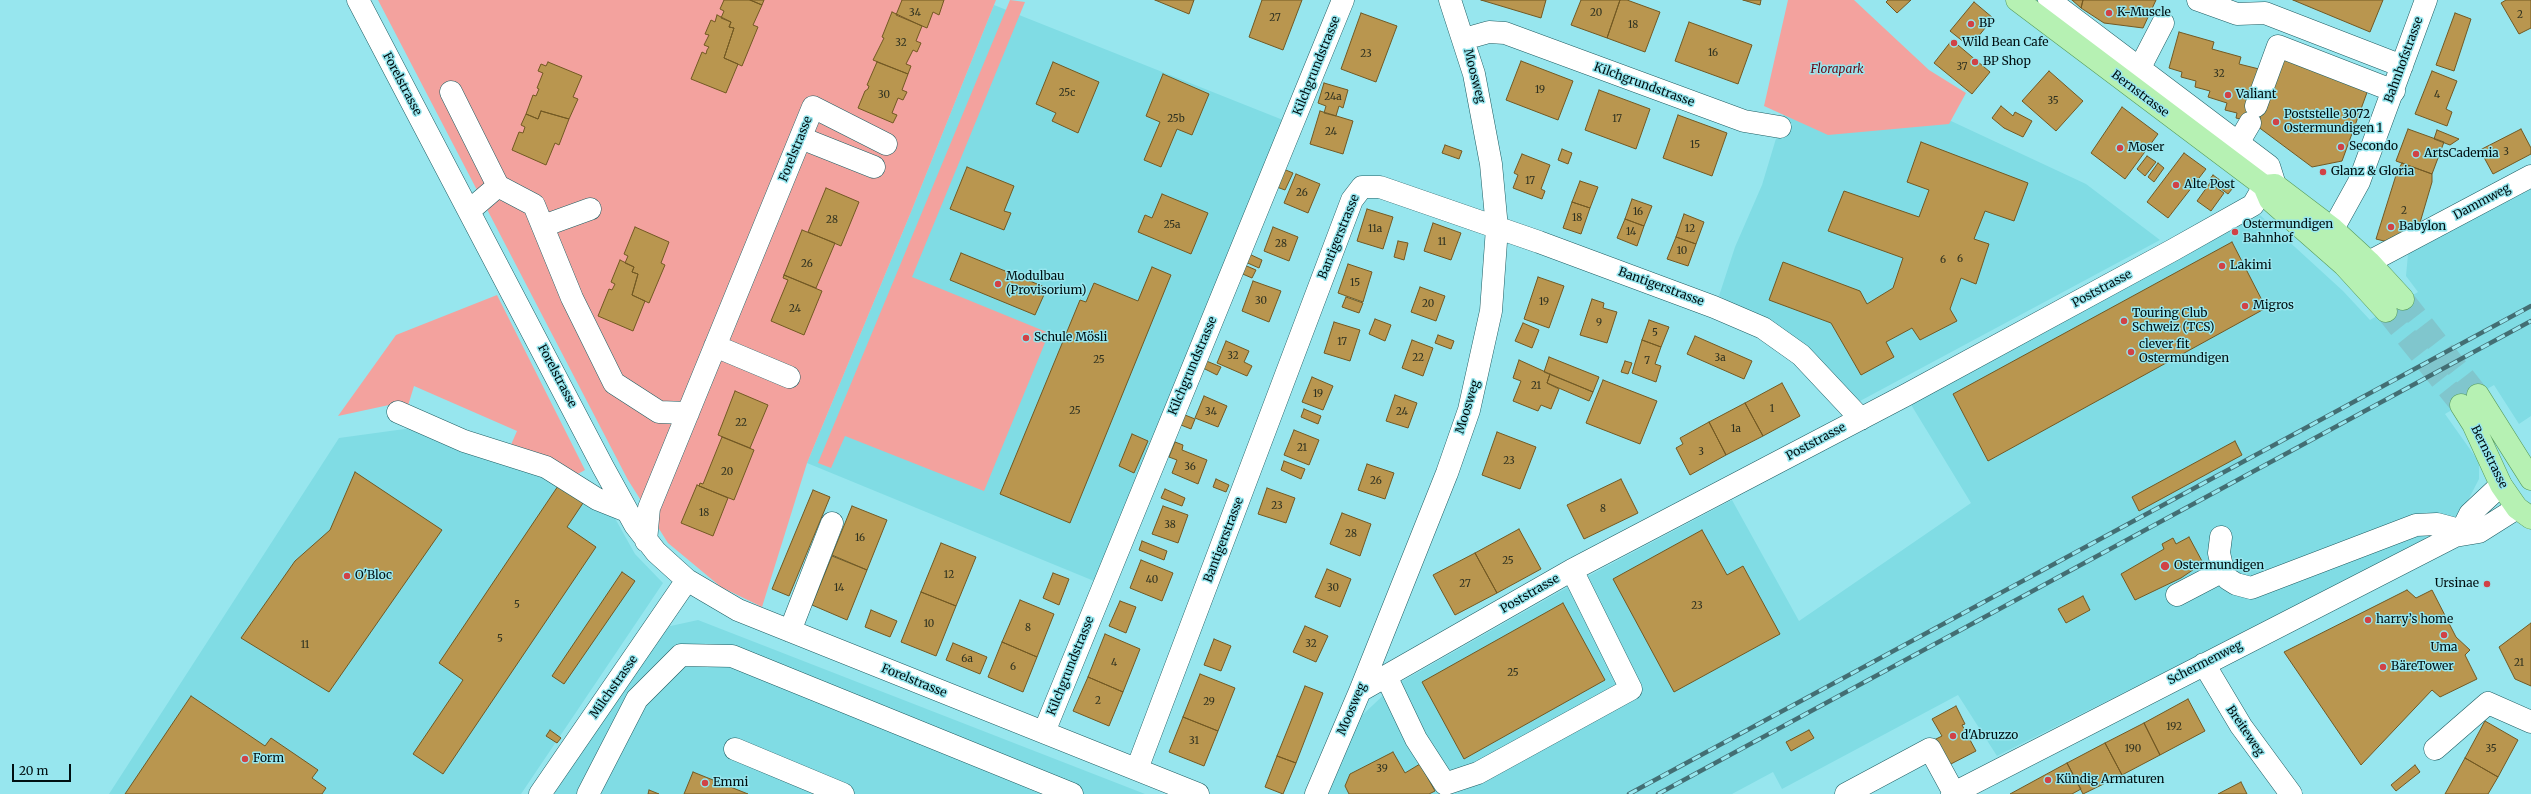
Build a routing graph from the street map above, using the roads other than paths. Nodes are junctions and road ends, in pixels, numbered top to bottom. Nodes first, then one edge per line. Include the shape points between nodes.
1 (358, 0) edge
2 (1343, 0) edge
3 (1450, 0) edge
4 (2017, 0) edge
5 (2049, 0) edge
6 (2198, 0) edge
7 (2426, 0) edge
8 (2163, 24) dead end
9 (1464, 39) junction
10 (2402, 66) junction
11 (2135, 77) junction
12 (2394, 91) junction
13 (451, 92) dead end
14 (1780, 127) dead end
15 (801, 138) junction
16 (886, 144) dead end
17 (2233, 152) junction
18 (874, 167) dead end
19 (2531, 176) edge
20 (498, 186) junction
21 (2270, 186) junction
22 (590, 209) dead end
23 (470, 210) junction
24 (543, 226) junction
25 (1497, 228) junction
26 (2329, 238) junction
27 (2369, 262) junction
28 (715, 346) junction
29 (789, 377) dead end
30 (398, 412) dead end
31 (688, 413) junction
32 (1861, 419) junction
33 (2527, 474) edge
34 (2501, 486) junction
35 (2527, 510) edge
36 (627, 511) junction
37 (832, 523) dead end
38 (2460, 534) junction
39 (2221, 537) dead end
40 (646, 541) junction
41 (1572, 570) junction
42 (2224, 571) junction
43 (688, 580) junction
44 (2177, 595) dead end
45 (790, 632) junction
46 (2204, 664) junction
47 (1386, 676) junction
48 (1360, 691) junction
49 (2531, 722) edge
50 (1044, 732) junction
51 (735, 749) dead end
52 (2435, 749) dead end
53 (1137, 769) junction
54 (540, 794) edge
55 (588, 794) edge
56 (843, 794) edge
57 (1072, 794) edge
58 (1198, 794) edge
59 (1316, 794) edge
60 (1846, 794) edge
61 (1953, 794) edge
62 (2291, 794) edge

1 - 23 street, Forelstrasse
2 - 50 street, Kilchgrundstrasse
3 - 9 street, Moosweg
4 - 11 main road, Bernstrasse
5 - 11 street
6 - 10 street via 2237,14 2265,13
7 - 10 street, Bahnhofstrasse
8 - 11 street
9 - 14 street, Kilchgrundstrasse via 1489,32 1505,33 1744,121
9 - 25 street, Moosweg via 1483,116
10 - 12 street, Bahnhofstrasse
11 - 17 main road, Bernstrasse
12 - 17 street via 2278,46 2253,114
12 - 26 street, Bahnhofstrasse via 2359,182
13 - 20 street
15 - 16 street, Forelstrasse via 813,107
15 - 18 street
15 - 28 street, Forelstrasse
17 - 21 main road, Bernstrasse
19 - 27 street, Dammweg
20 - 23 street
20 - 24 street via 534,205
21 - 26 main road, Bernstrasse via 2270,200
21 - 32 street, Poststrasse via 2253,205
22 - 24 street
23 - 36 street, Forelstrasse
24 - 31 street via 572,298 614,383 659,412
25 - 32 street, Bantigerstrasse via 1763,328 1802,355
25 - 48 street, Moosweg via 1491,311 1469,410 1432,512
25 - 53 street, Bantigerstrasse via 1380,187 1367,186 1355,194
26 - 27 main road, Bernstrasse
26 - 27 main road, Bernstrasse via 2356,277 2395,305
28 - 29 street
28 - 31 street, Forelstrasse
30 - 36 street via 464,442 546,467 597,499
31 - 40 street, Forelstrasse via 649,508
32 - 41 street, Poststrasse
33 - 34 main road
33 - 34 main road, Bernstrasse via 2470,400 2473,424
34 - 35 main road, Bernstrasse
34 - 38 street via 2470,514
35 - 38 street, Schermenweg via 2479,532
36 - 40 street, Forelstrasse
37 - 45 street
38 - 42 street via 2452,528 2437,524 2416,525 2251,588 2236,584
38 - 46 street, Schermenweg
39 - 42 street via 2218,553
40 - 43 street, Forelstrasse
41 - 47 street, Poststrasse
41 - 47 street via 1631,689 1478,773 1445,784 1416,739
42 - 44 street
43 - 45 street, Forelstrasse via 720,601
43 - 54 street, Milchstrasse
45 - 50 street, Forelstrasse
46 - 61 street, Schermenweg
46 - 62 street, Breiteweg via 2240,726
47 - 48 street, Poststrasse
48 - 59 street, Moosweg
49 - 52 street via 2488,703
50 - 53 street, Forelstrasse
51 - 56 street
53 - 58 street, Forelstrasse
55 - 57 street via 637,698 681,655 732,656
60 - 61 street via 1930,749

